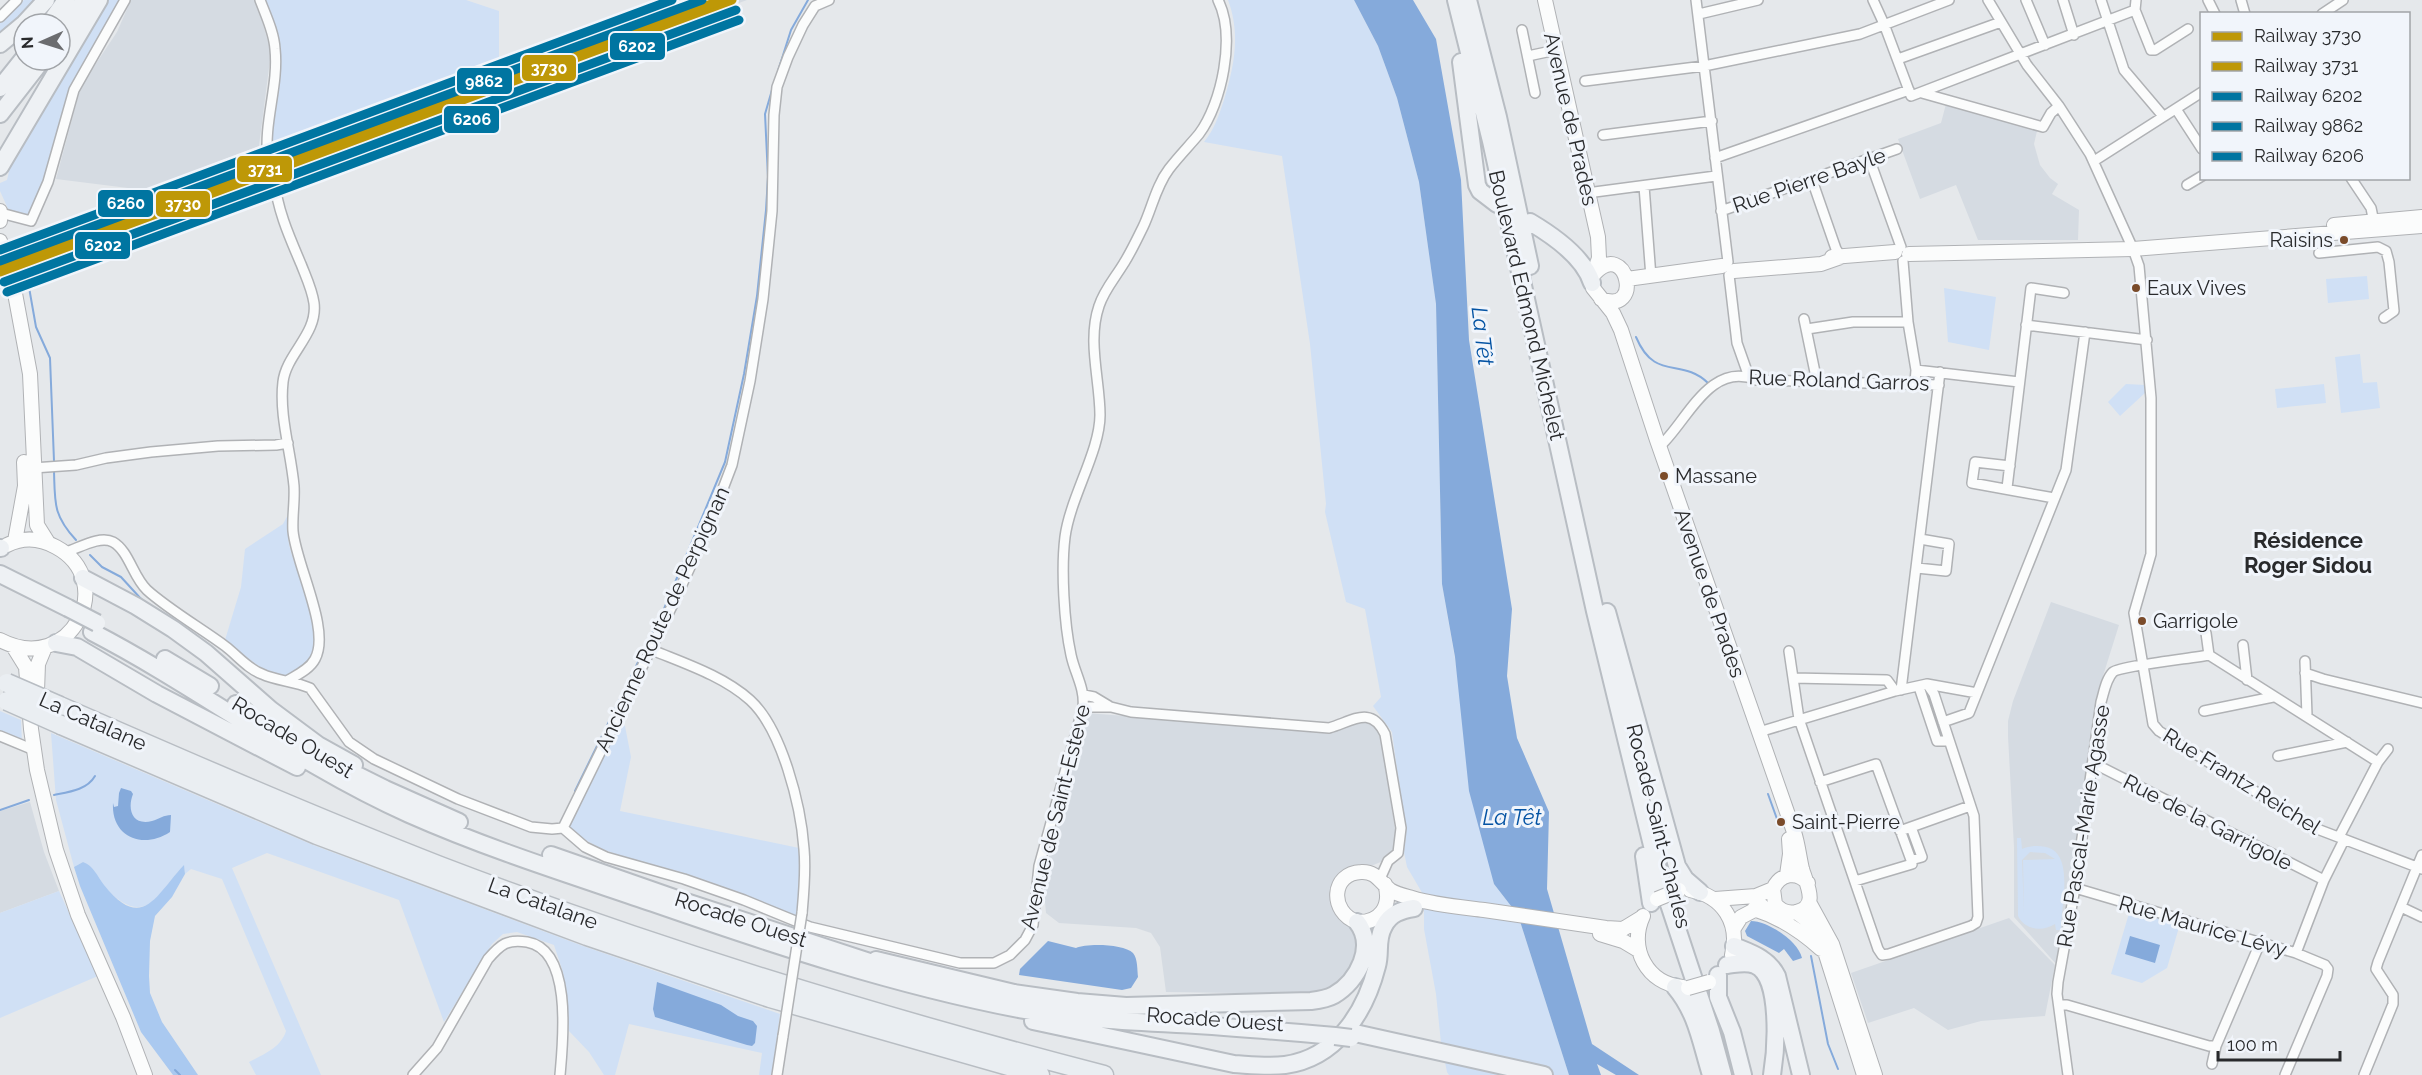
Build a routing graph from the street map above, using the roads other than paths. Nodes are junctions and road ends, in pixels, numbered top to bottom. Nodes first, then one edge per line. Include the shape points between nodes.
1 (17, 0) edge
2 (46, 0) edge
3 (84, 0) edge
4 (99, 0) edge
5 (125, 0) edge
6 (260, 0) edge
7 (829, 0) edge
8 (1218, 0) edge
9 (1447, 0) edge
10 (1456, 0) edge
11 (1468, 0) edge
12 (1477, 0) edge
13 (1545, 0) edge
14 (1696, 0) edge
15 (1758, 0) edge
16 (1873, 0) edge
17 (1949, 0) edge
18 (1988, 0) edge
19 (2026, 0) edge
20 (2063, 0) edge
21 (2101, 0) edge
22 (2136, 0) edge
23 (2343, 0) edge
24 (2135, 10) junction
25 (35, 12) edge
26 (2325, 12) edge
27 (1699, 14) junction
28 (0, 17) edge
29 (72, 18) edge
30 (2107, 21) junction
31 (2001, 22) junction
32 (1884, 24) junction
33 (2188, 29) dead end
34 (1522, 30) dead end
35 (12, 34) edge
36 (2074, 35) junction
37 (0, 44) edge
38 (2045, 45) junction
39 (1556, 50) junction
40 (2020, 54) junction
41 (1528, 56) junction
42 (1898, 59) junction
43 (1467, 66) junction
44 (1704, 66) junction
45 (13, 72) edge
46 (33, 72) edge
47 (1585, 81) dead end
48 (0, 88) edge
49 (1909, 90) junction
50 (1535, 93) dead end
51 (1922, 93) junction
52 (2200, 93) edge
53 (2059, 106) junction
54 (2176, 109) junction
55 (0, 114) edge
56 (2163, 116) junction
57 (1498, 117) junction
58 (1712, 121) junction
59 (1603, 135) dead end
60 (2200, 146) edge
61 (1897, 149) dead end
62 (1715, 158) junction
63 (1869, 158) junction
64 (268, 160) tunnel mouth
65 (2094, 161) junction
66 (0, 167) edge
67 (1716, 176) junction
68 (2200, 177) edge
69 (274, 178) tunnel mouth
70 (1812, 180) junction
71 (2352, 180) edge
72 (2187, 185) dead end
73 (1644, 186) junction
74 (1587, 193) junction
75 (1497, 204) dead end
76 (1721, 211) junction
77 (5, 216) edge
78 (2422, 217) edge
79 (1530, 222) dead end
80 (2374, 226) junction
81 (2422, 226) edge
82 (1598, 237) junction
83 (0, 241) edge
84 (2236, 241) junction
85 (2133, 249) junction
86 (2319, 253) dead end
87 (1902, 254) junction
88 (1841, 257) junction
89 (1614, 265) junction
90 (0, 268) edge
91 (1728, 269) junction
92 (1652, 277) junction
93 (1594, 278) junction
94 (1628, 279) junction
95 (2064, 293) dead end
96 (1601, 298) junction
97 (1620, 298) junction
98 (2384, 318) dead end
99 (1908, 322) junction
100 (2026, 324) junction
101 (1621, 330) junction
102 (2085, 332) junction
103 (2147, 340) junction
104 (1916, 370) junction
105 (1940, 372) junction
106 (1749, 377) junction
107 (1817, 382) junction
108 (1915, 382) junction
109 (2019, 382) junction
110 (1939, 385) junction
111 (288, 443) junction
112 (1660, 446) junction
113 (2010, 466) junction
114 (33, 468) junction
115 (2007, 488) junction
116 (2054, 498) junction
117 (1920, 539) junction
118 (47, 542) junction
119 (4, 546) edge
120 (86, 546) junction
121 (66, 552) junction
122 (1917, 568) junction
123 (80, 572) junction
124 (0, 574) edge
125 (0, 587) edge
126 (1601, 610) junction
127 (66, 614) junction
128 (95, 628) junction
129 (2206, 633) dead end
130 (6, 643) edge
131 (50, 645) junction
132 (2243, 645) dead end
133 (652, 650) junction
134 (1789, 651) dead end
135 (2209, 655) junction
136 (2305, 661) dead end
137 (2142, 666) junction
138 (310, 667) junction
139 (2305, 673) junction
140 (1793, 678) junction
141 (2247, 680) junction
142 (287, 681) junction
143 (1923, 685) junction
144 (310, 688) junction
145 (1898, 690) junction
146 (3, 691) edge
147 (1977, 693) junction
148 (1084, 695) junction
149 (2273, 697) junction
150 (2422, 703) edge
151 (1083, 707) junction
152 (1111, 707) junction
153 (2205, 711) dead end
154 (2307, 716) junction
155 (1799, 719) junction
156 (1943, 722) junction
157 (1759, 732) junction
158 (0, 736) edge
159 (1949, 741) junction
160 (2348, 742) junction
161 (2388, 749) dead end
162 (34, 750) junction
163 (2278, 756) dead end
164 (2378, 762) junction
165 (2093, 763) junction
166 (1820, 782) junction
167 (1970, 806) junction
168 (458, 822) junction
169 (1789, 822) junction
170 (1911, 827) junction
171 (563, 828) junction
172 (1900, 831) junction
173 (2341, 838) junction
174 (2422, 855) edge
175 (1911, 860) junction
176 (2420, 868) edge
177 (1786, 875) junction
178 (2324, 880) junction
179 (1382, 881) junction
180 (1855, 881) junction
181 (1808, 883) junction
182 (2075, 888) junction
183 (612, 889) junction
184 (1773, 889) junction
185 (1708, 896) junction
186 (1654, 901) junction
187 (1809, 902) junction
188 (1414, 904) junction
189 (1775, 904) junction
190 (2401, 907) junction
191 (1754, 909) junction
192 (1796, 912) junction
193 (1377, 917) junction
194 (2422, 917) edge
195 (1641, 918) junction
196 (1357, 922) junction
197 (1734, 928) junction
198 (1623, 935) junction
199 (2260, 942) junction
200 (1734, 946) junction
201 (1638, 950) junction
202 (1824, 951) junction
203 (846, 953) junction
204 (2296, 953) junction
205 (856, 969) junction
206 (1718, 974) junction
207 (1682, 987) junction
208 (1370, 991) junction
209 (2059, 1005) junction
210 (1345, 1034) junction
211 (2216, 1046) junction
212 (1427, 1053) junction
213 (2212, 1064) dead end
214 (145, 1075) edge
215 (154, 1075) edge
216 (413, 1075) edge
217 (560, 1075) edge
218 (777, 1075) edge
219 (1040, 1075) edge
220 (1104, 1075) edge
221 (1515, 1075) edge
222 (1544, 1075) edge
223 (1711, 1075) edge
224 (1724, 1075) edge
225 (1732, 1075) edge
226 (1743, 1075) edge
227 (1772, 1075) edge
228 (1801, 1075) edge
229 (1864, 1075) edge
230 (1875, 1075) edge
231 (2068, 1075) edge
232 (2285, 1075) edge
233 (2364, 1075) edge

1 - 28 street
2 - 25 highway
3 - 29 highway
4 - 66 highway
5 - 77 street via 74,90 48,182 31,221
6 - 64 street via 275,48
7 - 133 street, Ancienne Route de Perpignan via 815,6 803,25 777,87 772,211 763,299 732,465
8 - 148 street via 1226,25 1226,58 1209,117 1164,177 1144,226 1107,287 1096,316 1099,431 1065,536 1064,581 1071,656
9 - 43 highway
10 - 43 highway, Boulevard Edmond Michelet
11 - 57 highway, Boulevard Edmond Michelet
12 - 57 highway via 1498,89
13 - 39 main road, Avenue de Prades
14 - 27 street
15 - 27 street
16 - 32 street
17 - 32 street
18 - 31 street
19 - 38 street
20 - 36 street
21 - 30 street
22 - 24 street
23 - 26 street
24 - 30 street
24 - 33 street via 2152,50
27 - 44 street
30 - 36 street
30 - 56 street via 2124,70
31 - 40 street
31 - 42 street
32 - 42 street
32 - 44 street via 1860,34
34 - 41 street
35 - 37 highway
36 - 38 street
38 - 40 street
39 - 41 street
39 - 74 main road, Avenue de Prades
40 - 51 street
40 - 53 street
41 - 50 street
42 - 49 street
43 - 75 highway via 1478,185
43 - 126 highway, Boulevard Edmond Michelet via 1491,141
44 - 47 street
44 - 58 street
45 - 48 highway
46 - 55 highway
49 - 51 street via 1911,96
49 - 62 street
51 - 53 street via 2043,127
52 - 54 street
53 - 65 street
54 - 56 street
54 - 60 street
56 - 65 street
57 - 126 highway, Boulevard Edmond Michelet
58 - 59 street
58 - 62 street
61 - 63 street, Rue Pierre Bayle
62 - 67 street
63 - 70 street, Rue Pierre Bayle
63 - 87 street
65 - 85 street
67 - 73 street
67 - 76 street
68 - 72 street
69 - 111 street via 279,211 315,305 303,343 283,382
70 - 76 street, Rue Pierre Bayle
70 - 88 street
71 - 80 street via 2371,208
73 - 74 street
73 - 92 street
74 - 82 main road, Avenue de Prades
76 - 91 street
78 - 80 main road
79 - 93 highway via 1567,250
80 - 81 main road
80 - 84 main road
80 - 84 main road via 2349,224 2253,233
82 - 89 main road, Avenue de Prades
82 - 93 main road, Avenue de Prades via 1599,258
83 - 114 main road via 15,291 30,374
84 - 85 main road
85 - 87 main road via 1981,253 1964,248
85 - 103 street via 2139,268
86 - 98 street via 2378,248 2386,251 2394,311
87 - 88 main road
87 - 99 street
88 - 91 main road via 1821,264 1776,267 1755,263
89 - 93 main road via 1604,266
89 - 94 main road
90 - 119 main road via 14,327 23,393 25,486
91 - 92 main road
91 - 106 street via 1737,343
92 - 94 main road
93 - 96 main road via 1595,293
94 - 97 main road
95 - 100 street via 2031,288
96 - 97 main road
96 - 101 main road, Avenue de Prades
97 - 101 main road, Avenue de Prades
99 - 104 street
99 - 107 street via 1806,324
100 - 102 street
100 - 109 street
101 - 112 main road, Avenue de Prades
102 - 103 street
102 - 116 street via 2066,470
103 - 137 street via 2151,554 2134,613
104 - 105 street, Rue Roland Garros
104 - 108 street
105 - 109 street, Rue Roland Garros
105 - 110 street
106 - 107 street, Rue Roland Garros
106 - 112 street, Rue Roland Garros via 1731,377 1708,390
107 - 108 street, Rue Roland Garros
108 - 110 street, Rue Roland Garros
109 - 113 street
110 - 117 street
111 - 114 street via 151,452
111 - 138 street via 294,486 294,542 321,641
112 - 157 main road, Avenue de Prades
113 - 115 street
113 - 115 street via 1975,462 1972,483
114 - 118 main road via 38,525
115 - 116 street
116 - 147 street
117 - 122 street
117 - 122 street via 1949,544 1946,571
118 - 119 main road via 31,539
118 - 121 main road
120 - 121 street
120 - 123 street
120 - 142 street via 95,540 114,543 148,591 258,673
121 - 123 main road
122 - 145 street
123 - 131 main road via 85,593 81,615 68,634
123 - 168 highway via 174,629 318,745
124 - 127 highway, Rocade Ouest
125 - 127 highway, Rocade Ouest
126 - 185 highway via 1677,866 1685,879
126 - 186 highway via 1634,816
126 - 224 highway, Rocade Saint-Charles via 1659,874
126 - 225 highway, Rocade Saint-Charles via 1666,872
127 - 128 highway, Rocade Ouest, bridge
128 - 168 highway, Rocade Ouest via 189,672 326,759
128 - 183 highway, Rocade Ouest via 261,734 358,789 465,837
129 - 135 street
130 - 131 main road via 28,649
130 - 162 main road via 22,658 28,679
131 - 183 highway via 77,647 269,753 433,831
131 - 215 main road via 38,664 37,703 59,837 75,888
132 - 141 street
133 - 171 street, Ancienne Route de Perpignan
133 - 218 street, bridge via 727,682 767,719 782,752 799,815 806,880
134 - 140 street
135 - 137 street, Rue Pascal-Marie Agasse
135 - 141 street
136 - 139 street
137 - 165 street, Rue Pascal-Marie Agasse via 2122,668 2108,680 2100,702
137 - 173 street, Rue Frantz Reichel via 2153,724 2159,731 2279,809
138 - 142 street
138 - 144 street
139 - 150 street
139 - 154 street
140 - 145 street via 1887,680
140 - 155 street
141 - 149 street
142 - 144 street
143 - 145 street
143 - 147 street
143 - 156 street via 1934,694
143 - 159 street via 1937,741
144 - 171 street via 349,742 374,759 458,799 531,827
145 - 155 street
146 - 219 highway, La Catalane, bridge via 61,725 317,835 587,936 770,998
146 - 220 highway, La Catalane, bridge via 60,706 324,820 593,922 904,1022
147 - 156 street via 1969,713
148 - 151 street, Avenue de Saint-Esteve
148 - 152 street
149 - 153 street
149 - 154 street
151 - 152 street
151 - 171 street, Avenue de Saint-Esteve via 1039,866 1033,925 1010,955 994,963 960,963 810,927 694,882 606,857 585,847
152 - 179 street via 1131,712 1329,728 1354,719 1373,718 1385,735 1401,828 1398,853 1388,861
154 - 160 street
155 - 157 street
155 - 166 street
156 - 159 street
157 - 169 main road, Avenue de Prades
158 - 162 street
159 - 167 street
160 - 163 street
160 - 164 street
161 - 164 street
162 - 214 main road via 48,820 70,894
164 - 173 street
165 - 178 street, Rue de la Garrigole
165 - 182 street, Rue Pascal-Marie Agasse
166 - 172 street via 1876,764
166 - 180 street
167 - 170 street
167 - 180 street via 1976,923 1882,955
168 - 203 highway, Rocade Ouest
169 - 177 main road, Avenue de Prades
169 - 181 main road, Avenue de Prades
170 - 172 street
170 - 175 street via 1922,857
172 - 175 street
173 - 176 street, Rue Frantz Reichel
173 - 178 street
174 - 176 street
175 - 180 street via 1912,864
176 - 190 street
177 - 181 main road via 1798,876
177 - 184 main road
178 - 204 street
179 - 188 main road via 1392,892
179 - 193 main road via 1388,901
179 - 196 main road via 1368,872 1358,872 1342,882 1338,906
181 - 187 main road
182 - 199 street, Rue Maurice Lévy
182 - 209 street, Rue Pascal-Marie Agasse via 2058,982
183 - 205 highway, Rocade Ouest
184 - 185 main road via 1756,896
184 - 189 main road
185 - 186 main road, bridge via 1679,890
185 - 197 main road via 1724,908
186 - 195 main road
187 - 192 main road
187 - 230 main road via 1832,944
188 - 193 main road via 1393,907
188 - 198 main road
188 - 208 highway via 1392,915 1384,925
189 - 191 main road
189 - 192 main road via 1784,912
190 - 194 street
190 - 233 street via 2376,969 2393,995 2393,1004
191 - 197 main road via 1741,917
191 - 202 main road via 1794,927
192 - 202 main road via 1815,930
193 - 196 main road
193 - 208 highway
195 - 198 main road
195 - 201 main road
196 - 203 highway via 1365,939 1355,976 1334,995 1311,1001 1126,1006 1077,1002 1014,993
197 - 200 main road
198 - 201 main road
199 - 204 street, Rue Maurice Lévy
199 - 211 street
200 - 206 main road
200 - 228 highway via 1760,957 1773,968
201 - 207 main road via 1652,974
202 - 229 main road
203 - 210 highway, Rocade Ouest via 941,982 1060,1005 1258,1020
204 - 232 street, Rue Maurice Lévy via 2328,969
205 - 208 highway via 998,1013 1234,1064 1263,1066 1296,1062 1327,1049 1361,1012
205 - 210 highway, Rocade Ouest via 1027,1011 1091,1019
206 - 207 main road, bridge
206 - 226 highway via 1718,997
206 - 227 highway via 1742,963 1755,965 1766,974 1776,1039
207 - 223 highway
209 - 211 street
209 - 231 street, Rue Pascal-Marie Agasse
210 - 212 highway, Rocade Ouest
211 - 213 street
212 - 221 highway, Rocade Ouest
212 - 222 highway, Rocade Ouest
216 - 217 street via 437,1048 488,959 499,946 513,940 533,943 545,950 557,973 564,1031

